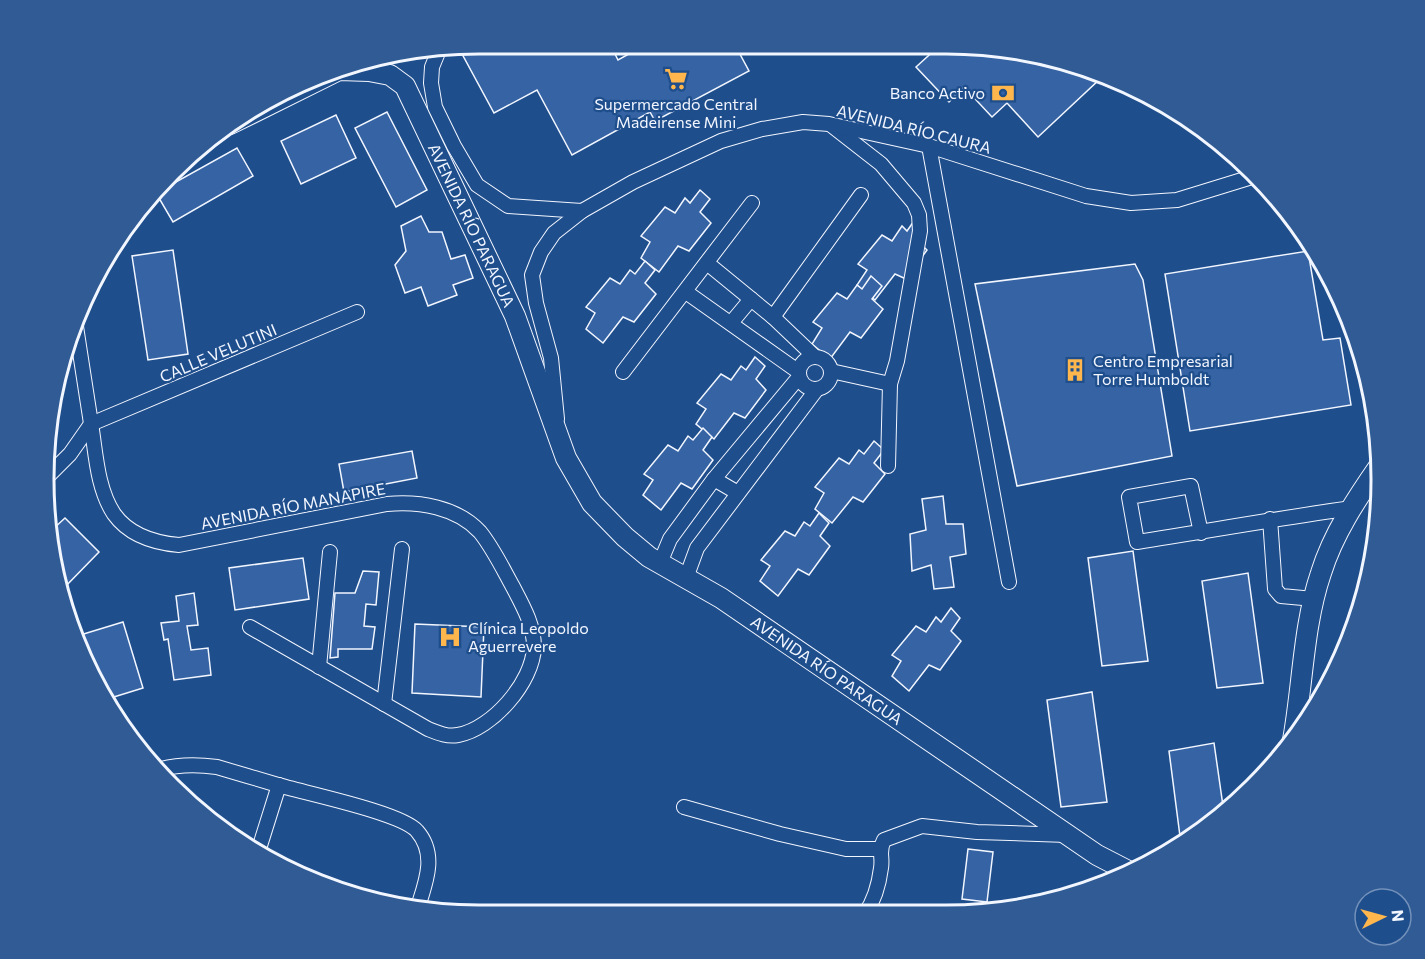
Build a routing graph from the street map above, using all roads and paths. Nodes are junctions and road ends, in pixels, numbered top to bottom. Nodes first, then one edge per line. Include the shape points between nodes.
1 (436, 57) edge
2 (361, 71) edge
3 (829, 124) junction
4 (929, 146) junction
5 (1246, 179) edge
6 (861, 195) dead end
7 (752, 203) dead end
8 (582, 211) junction
9 (706, 263) junction
10 (686, 292) junction
11 (751, 299) junction
12 (357, 312) dead end
13 (773, 317) junction
14 (731, 324) junction
15 (78, 340) edge
16 (814, 356) junction
17 (831, 371) junction
18 (623, 372) dead end
19 (799, 374) junction
20 (890, 384) junction
21 (817, 389) junction
22 (91, 424) junction
23 (557, 435) junction
24 (888, 466) dead end
25 (54, 470) edge
26 (714, 479) junction
27 (1371, 479) edge
28 (738, 493) junction
29 (1352, 508) junction
30 (1270, 519) junction
31 (1201, 532) junction
32 (402, 549) dead end
33 (330, 552) dead end
34 (660, 563) junction
35 (686, 578) junction
36 (1009, 582) dead end
37 (1314, 599) junction
38 (250, 627) dead end
39 (320, 667) junction
40 (384, 704) junction
41 (1297, 719) edge
42 (167, 767) edge
43 (279, 785) junction
44 (684, 807) dead end
45 (1068, 835) junction
46 (261, 844) edge
47 (879, 849) junction
48 (1121, 867) edge
49 (420, 900) edge
50 (872, 905) edge

1 - 8 street via 431,82 435,107 477,184 507,206
2 - 23 main road, AVENIDA RÍO PARAGUA via 390,75 405,86 515,316
3 - 4 street, AVENIDA RÍO CAURA
3 - 8 street, AVENIDA RÍO CAURA via 803,122 721,141
3 - 20 street via 880,164 914,203 919,216 920,231
4 - 5 street, AVENIDA RÍO CAURA via 1086,196 1131,203 1177,200
4 - 36 street
6 - 13 street
7 - 9 street
8 - 23 street, AVENIDA RÍO PARAGUA via 554,233 532,275 551,358
9 - 10 street
9 - 11 street
10 - 14 street
10 - 18 street
11 - 13 street
11 - 14 street
12 - 22 street, CALLE VELUTINI
13 - 16 street
14 - 19 street
15 - 22 street, AVENIDA RÍO MANAPIRE
16 - 17 street via 822,358
16 - 19 street via 801,364
17 - 20 street
17 - 21 street via 830,379
19 - 21 street via 803,384
19 - 26 street
20 - 24 street
21 - 28 street
22 - 25 street
22 - 40 street, AVENIDA RÍO MANAPIRE via 100,481 114,515 129,529 161,543 179,545 410,502 455,514 479,531 525,610 534,646 531,666 511,699 488,723 457,735 442,735
23 - 34 main road, AVENIDA RÍO PARAGUA via 574,475 592,503 625,537
26 - 28 street
26 - 34 street via 670,539
27 - 29 main road
28 - 35 street via 697,548
29 - 30 street
29 - 37 main road via 1321,572
30 - 31 street
30 - 37 street via 1275,589 1281,596
31 - 31 street via 1191,486 1129,497 1137,542
32 - 40 street
33 - 39 street
34 - 35 main road, AVENIDA RÍO PARAGUA
35 - 45 main road, AVENIDA RÍO PARAGUA
37 - 41 main road
38 - 39 street, AVENIDA RÍO MANAPIRE
39 - 40 street, AVENIDA RÍO MANAPIRE
42 - 43 street via 178,764 217,767
43 - 46 street
43 - 49 street via 405,822 417,831 429,860
44 - 47 street via 846,849
45 - 47 street via 922,826 884,840
45 - 48 main road, AVENIDA RÍO PARAGUA
47 - 50 street via 882,866

